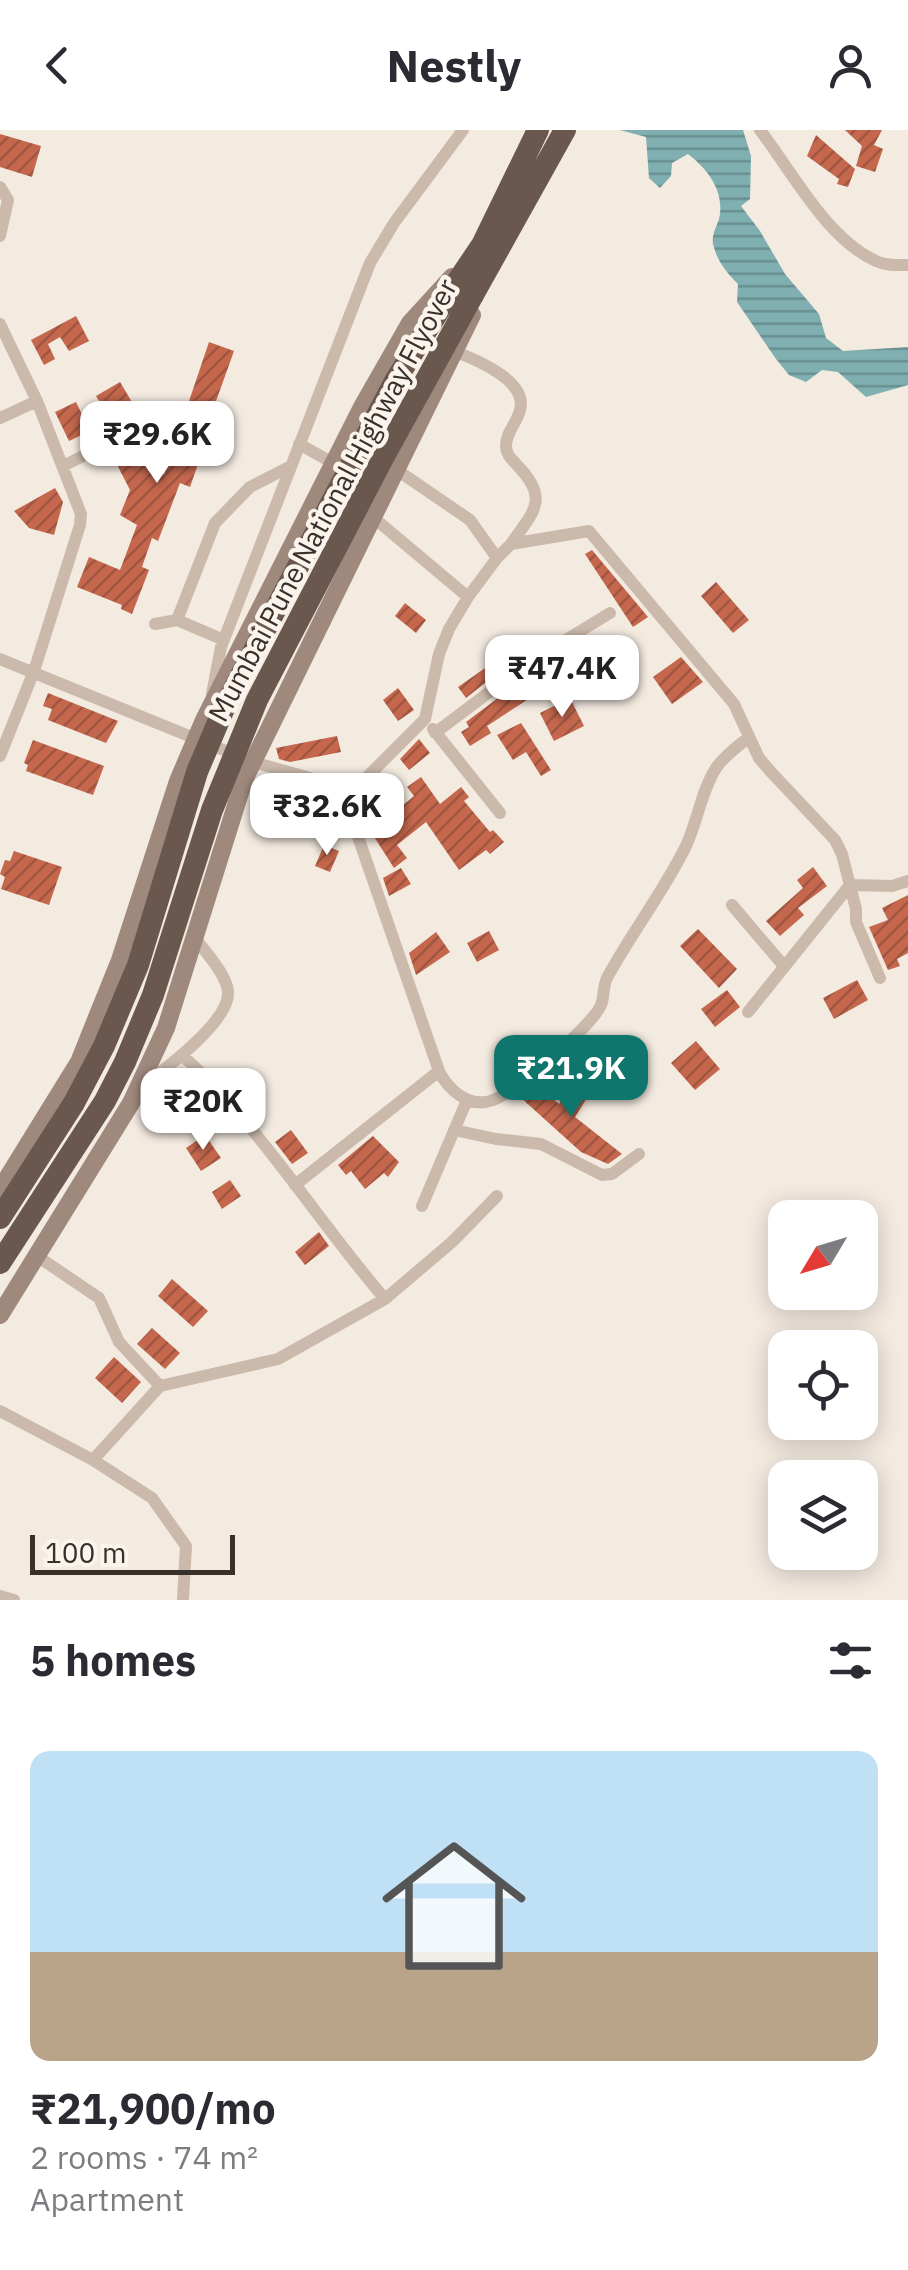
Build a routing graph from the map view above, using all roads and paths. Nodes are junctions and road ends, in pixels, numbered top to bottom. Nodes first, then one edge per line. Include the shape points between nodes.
1 (463, 130) edge
2 (760, 130) edge
3 (548, 137) edge
4 (0, 188) edge
5 (0, 236) edge
6 (489, 250) junction
7 (908, 265) edge
8 (464, 290) junction
9 (1, 329) edge
10 (456, 352) junction
11 (37, 401) junction
12 (0, 418) edge
13 (159, 418) dead end
14 (299, 444) junction
15 (334, 463) junction
16 (63, 466) junction
17 (291, 466) junction
18 (397, 470) junction
19 (374, 518) junction
20 (512, 544) junction
21 (498, 558) junction
22 (468, 597) junction
23 (610, 613) dead end
24 (177, 620) junction
25 (156, 624) dead end
26 (224, 640) junction
27 (0, 659) edge
28 (34, 671) junction
29 (208, 711) junction
30 (425, 719) junction
31 (435, 732) junction
32 (196, 737) junction
33 (749, 737) junction
34 (0, 756) edge
35 (253, 762) junction
36 (345, 799) junction
37 (500, 814) dead end
38 (908, 881) edge
39 (850, 885) junction
40 (732, 905) dead end
41 (196, 939) junction
42 (783, 965) junction
43 (880, 978) dead end
44 (748, 1012) dead end
45 (182, 1056) junction
46 (438, 1070) junction
47 (138, 1090) junction
48 (468, 1100) junction
49 (454, 1130) junction
50 (639, 1154) dead end
51 (296, 1185) junction
52 (0, 1190) edge
53 (497, 1196) dead end
54 (422, 1206) dead end
55 (0, 1218) edge
56 (37, 1256) junction
57 (0, 1262) edge
58 (385, 1300) junction
59 (0, 1315) edge
60 (160, 1386) junction
61 (0, 1411) edge
62 (93, 1460) junction
63 (0, 1596) edge
64 (14, 1600) edge
65 (183, 1600) edge

1 - 14 street via 370,263
2 - 7 street via 856,250 881,264
3 - 6 highway, Mumbai Pune National Highway Flyover
4 - 5 street via 8,200
6 - 8 highway, Mumbai Pune National Highway Flyover
6 - 10 main road
6 - 15 main road via 410,322
8 - 55 highway, Mumbai Pune National Highway Flyover, bridge via 395,381 224,706 138,966 104,1046
8 - 57 highway, Mumbai Pune National Highway Flyover, bridge via 257,700 126,1062
9 - 11 street
10 - 18 main road
10 - 20 street via 487,363 520,400 506,448 538,495
11 - 12 street
11 - 16 street
13 - 16 street
14 - 15 street
14 - 17 street
15 - 29 main road
16 - 28 street via 80,524
17 - 24 street via 250,487 214,522
17 - 26 street
18 - 19 main road
18 - 21 street via 470,520
19 - 22 street
19 - 35 main road
20 - 21 street
20 - 33 street via 589,532 734,704
21 - 22 street
22 - 30 street via 439,654
23 - 31 street via 528,662
24 - 25 street
24 - 26 street
26 - 29 street
27 - 28 street
28 - 32 street
28 - 34 street
29 - 32 main road
30 - 31 street
30 - 36 street
31 - 37 street
32 - 35 street
32 - 52 main road via 79,1062
33 - 39 street via 770,772 835,840
33 - 48 street via 718,764 684,850 608,976 600,1008 552,1058 494,1100
35 - 36 street via 324,782
35 - 41 main road
36 - 46 street
38 - 39 street
39 - 42 street
39 - 43 street via 856,922
40 - 42 street
41 - 45 street via 228,992 220,1013
41 - 47 main road
42 - 44 street
45 - 47 street
45 - 51 street via 222,1092
46 - 48 street
46 - 51 street
47 - 56 main road
48 - 49 street
49 - 50 street via 541,1144 602,1175
49 - 54 street
51 - 58 street
53 - 58 street
56 - 59 main road
56 - 60 street via 99,1298 119,1342
58 - 60 street via 278,1360
60 - 62 street
61 - 62 street
62 - 65 street via 152,1498 186,1546
63 - 64 street

